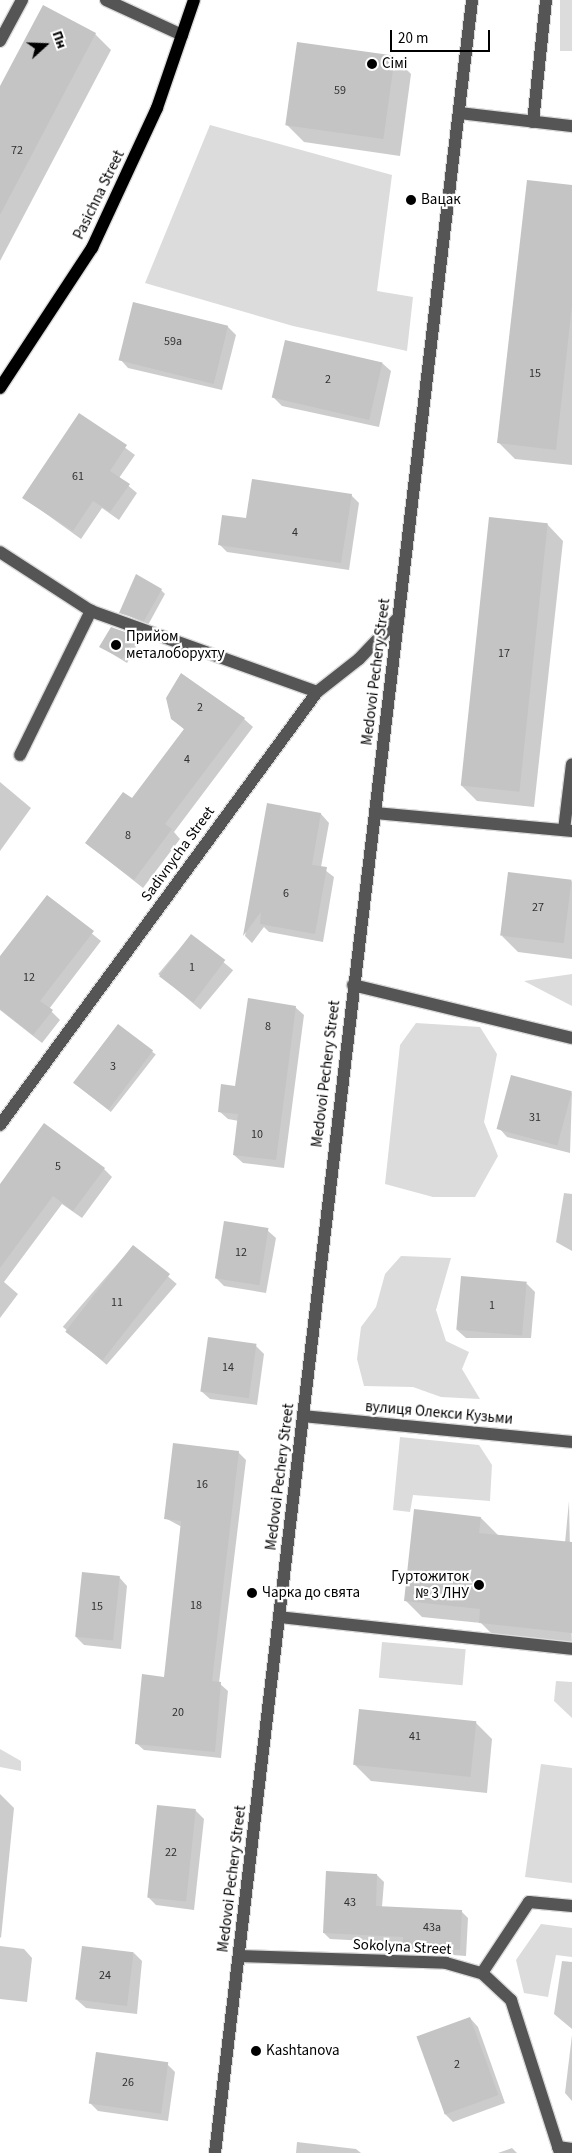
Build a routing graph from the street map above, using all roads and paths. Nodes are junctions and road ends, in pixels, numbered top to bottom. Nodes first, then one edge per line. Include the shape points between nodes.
1 (22, 0) edge
2 (106, 0) edge
3 (194, 0) edge
4 (472, 0) edge
5 (546, 0) edge
6 (182, 35) junction
7 (0, 40) edge
8 (459, 113) junction
9 (534, 122) junction
10 (572, 126) edge
11 (0, 388) edge
12 (0, 552) edge
13 (91, 611) junction
14 (398, 618) junction
15 (316, 692) junction
16 (20, 755) dead end
17 (572, 764) edge
18 (375, 813) junction
19 (568, 831) edge
20 (353, 985) junction
21 (572, 1038) edge
22 (0, 1125) edge
23 (303, 1416) junction
24 (572, 1442) edge
25 (279, 1617) junction
26 (572, 1649) edge
27 (572, 1906) edge
28 (239, 1956) junction
29 (482, 1972) junction
30 (572, 2148) edge
31 (559, 2150) edge
32 (215, 2153) edge

1 - 7 street
2 - 6 street
3 - 6 main road, Pasichna Street
4 - 8 street, Medovoi Pechery Street
5 - 9 street
6 - 11 main road, Pasichna Street via 149,126 92,248
8 - 9 street
8 - 14 street, Medovoi Pechery Street
9 - 10 street
12 - 13 street
13 - 15 street
13 - 16 street
14 - 15 street, Sadivnycha Street via 359,659
14 - 18 street, Medovoi Pechery Street
15 - 22 street, Sadivnycha Street
17 - 19 street
18 - 19 street
18 - 20 street, Medovoi Pechery Street
20 - 21 street
20 - 23 street, Medovoi Pechery Street
23 - 24 street, вулиця Олекси Кузьми
23 - 25 street, Medovoi Pechery Street
25 - 26 street
25 - 28 street, Medovoi Pechery Street
27 - 29 street via 529,1902
28 - 29 street, Sokolyna Street via 446,1963
28 - 32 street, Medovoi Pechery Street
29 - 31 street via 510,2000
30 - 31 street

